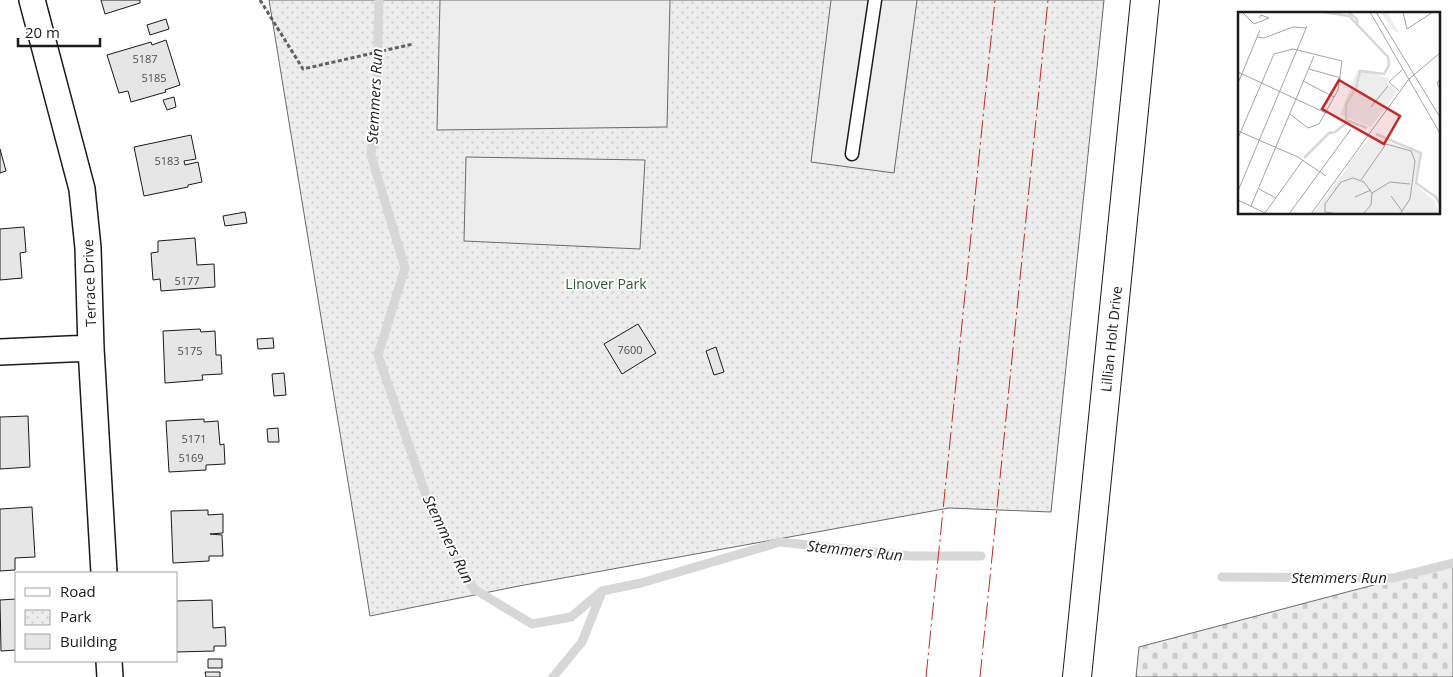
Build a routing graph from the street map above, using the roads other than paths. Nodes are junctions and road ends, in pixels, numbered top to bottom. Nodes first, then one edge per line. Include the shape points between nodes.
1 (32, 0) edge
2 (876, 0) edge
3 (1145, 0) edge
4 (852, 154) dead end
5 (91, 348) junction
6 (0, 352) edge
7 (104, 572) edge
8 (109, 662) edge
9 (110, 677) edge
10 (1076, 677) edge

1 - 5 street, Terrace Drive via 82,189 88,248
2 - 4 lane
3 - 10 main road, Lillian Holt Drive
5 - 6 street
5 - 7 street, Terrace Drive
8 - 9 street

